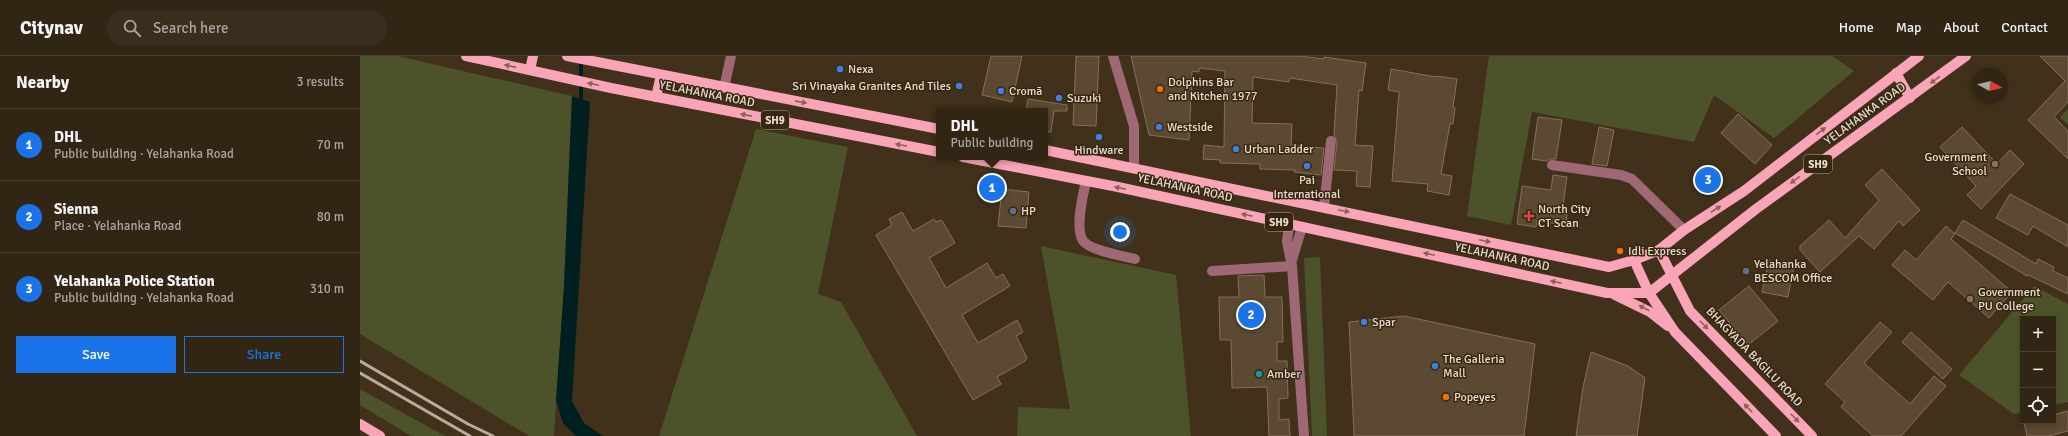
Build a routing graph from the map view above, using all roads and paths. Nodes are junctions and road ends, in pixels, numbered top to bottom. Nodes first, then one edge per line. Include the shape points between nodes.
1 (466, 56) edge
2 (533, 56) edge
3 (731, 56) edge
4 (1113, 56) edge
5 (1919, 56) edge
6 (1966, 56) edge
7 (571, 57) edge
8 (530, 70) junction
9 (1896, 73) junction
10 (661, 75) junction
11 (724, 88) junction
12 (656, 97) junction
13 (1910, 98) junction
14 (936, 128) edge
15 (1331, 141) dead end
16 (936, 151) edge
17 (1048, 151) edge
18 (978, 160) edge
19 (1552, 165) dead end
20 (1134, 167) junction
21 (1086, 181) junction
22 (1324, 207) junction
23 (1289, 224) junction
24 (1302, 227) junction
25 (1684, 230) junction
26 (1659, 250) junction
27 (1135, 259) dead end
28 (1634, 260) junction
29 (1292, 266) junction
30 (1212, 271) dead end
31 (1673, 274) junction
32 (1607, 293) junction
33 (1649, 293) junction
34 (1675, 332) junction
35 (360, 424) edge
36 (380, 436) edge
37 (1304, 436) edge
38 (1776, 436) edge
39 (1812, 436) edge

8 -> 1 main road, SH9
2 - 8 main road
3 - 11 street
4 - 20 street via 1134,126
5 - 9 main road, YELAHANKA ROAD / SH9
6 -> 13 main road, YELAHANKA ROAD / SH9
7 - 10 main road, YELAHANKA ROAD / SH9
12 -> 8 main road, YELAHANKA ROAD / SH9
9 - 13 main road
25 -> 9 main road, YELAHANKA ROAD / SH9 via 1744,191
10 - 11 main road, YELAHANKA ROAD / SH9
10 - 12 main road
11 -> 14 main road, YELAHANKA ROAD / SH9
16 -> 12 main road, YELAHANKA ROAD / SH9
13 -> 31 main road, YELAHANKA ROAD / SH9 via 1756,208
15 - 22 street
17 - 20 main road, YELAHANKA ROAD / SH9
18 - 21 main road, YELAHANKA ROAD / SH9
19 - 25 street via 1621,175 1632,179
20 - 22 main road, YELAHANKA ROAD / SH9
23 -> 21 main road, YELAHANKA ROAD / SH9
21 - 27 street via 1080,233 1085,243
22 -> 28 main road, YELAHANKA ROAD / SH9 via 1609,267
23 - 24 main road, YELAHANKA ROAD / SH9
23 - 29 street via 1286,242
24 - 29 street via 1296,242
32 -> 24 main road, YELAHANKA ROAD / SH9
25 - 26 main road, YELAHANKA ROAD / SH9
26 - 28 main road, YELAHANKA ROAD / SH9
26 - 31 main road, BHAGYADA BAGILU ROAD
28 - 33 main road
29 - 30 street
29 - 37 street
31 - 33 main road, YELAHANKA ROAD / SH9
31 -> 39 main road, BHAGYADA BAGILU ROAD via 1690,310
32 - 33 main road, YELAHANKA ROAD / SH9
34 -> 32 main road via 1650,312
33 - 34 main road
38 -> 34 main road
35 - 36 main road

